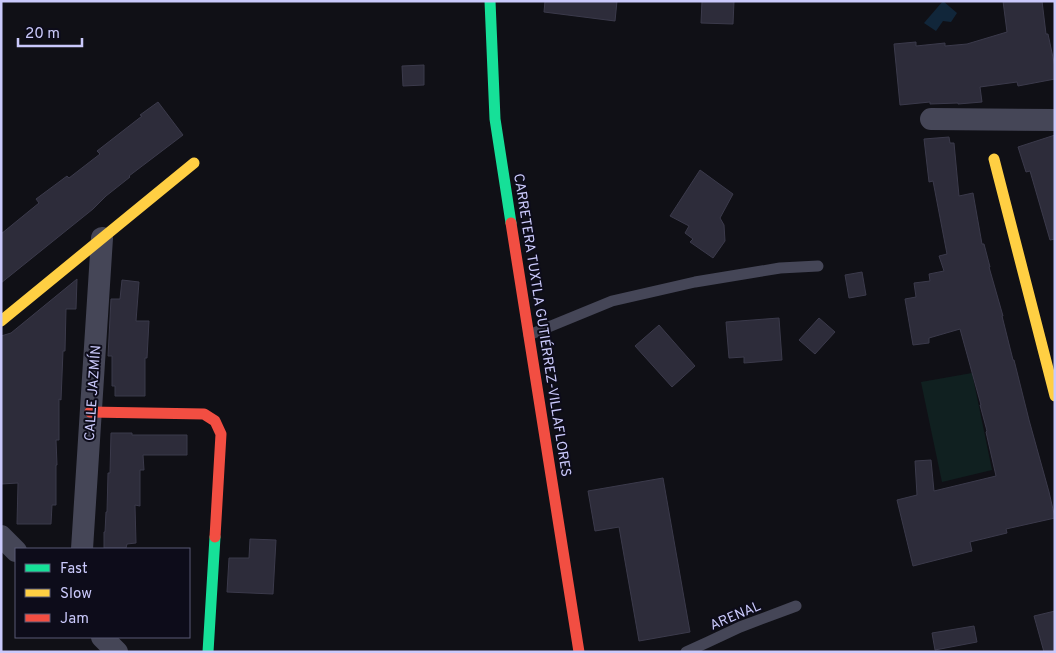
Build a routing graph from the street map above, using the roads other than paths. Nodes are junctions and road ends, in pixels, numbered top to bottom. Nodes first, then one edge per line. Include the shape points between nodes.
1 (490, 1) edge
2 (931, 120) dead end
3 (1055, 120) edge
4 (994, 159) dead end
5 (194, 163) dead end
6 (102, 238) junction
7 (818, 266) dead end
8 (1, 321) edge
9 (529, 335) junction
10 (1055, 396) edge
11 (90, 412) junction
12 (1, 536) edge
13 (82, 548) edge
14 (15, 551) edge
15 (796, 606) dead end
16 (103, 638) edge
17 (117, 652) edge
18 (208, 652) edge
19 (579, 652) edge
20 (686, 652) edge

1 - 9 street, CARRETERA TUXTLA GUTIÉRREZ-VILLAFLORES via 495,119
2 - 3 street
4 - 10 street
5 - 6 street
6 - 8 street
6 - 11 street, CALLE JAZMÍN
7 - 9 lane via 780,268 695,282 612,301
9 - 19 street, CARRETERA TUXTLA GUTIÉRREZ-VILLAFLORES
11 - 13 street, CALLE JAZMÍN
11 - 18 street via 204,414 215,421 221,434
12 - 14 street
15 - 20 lane, ARENAL
16 - 17 street

